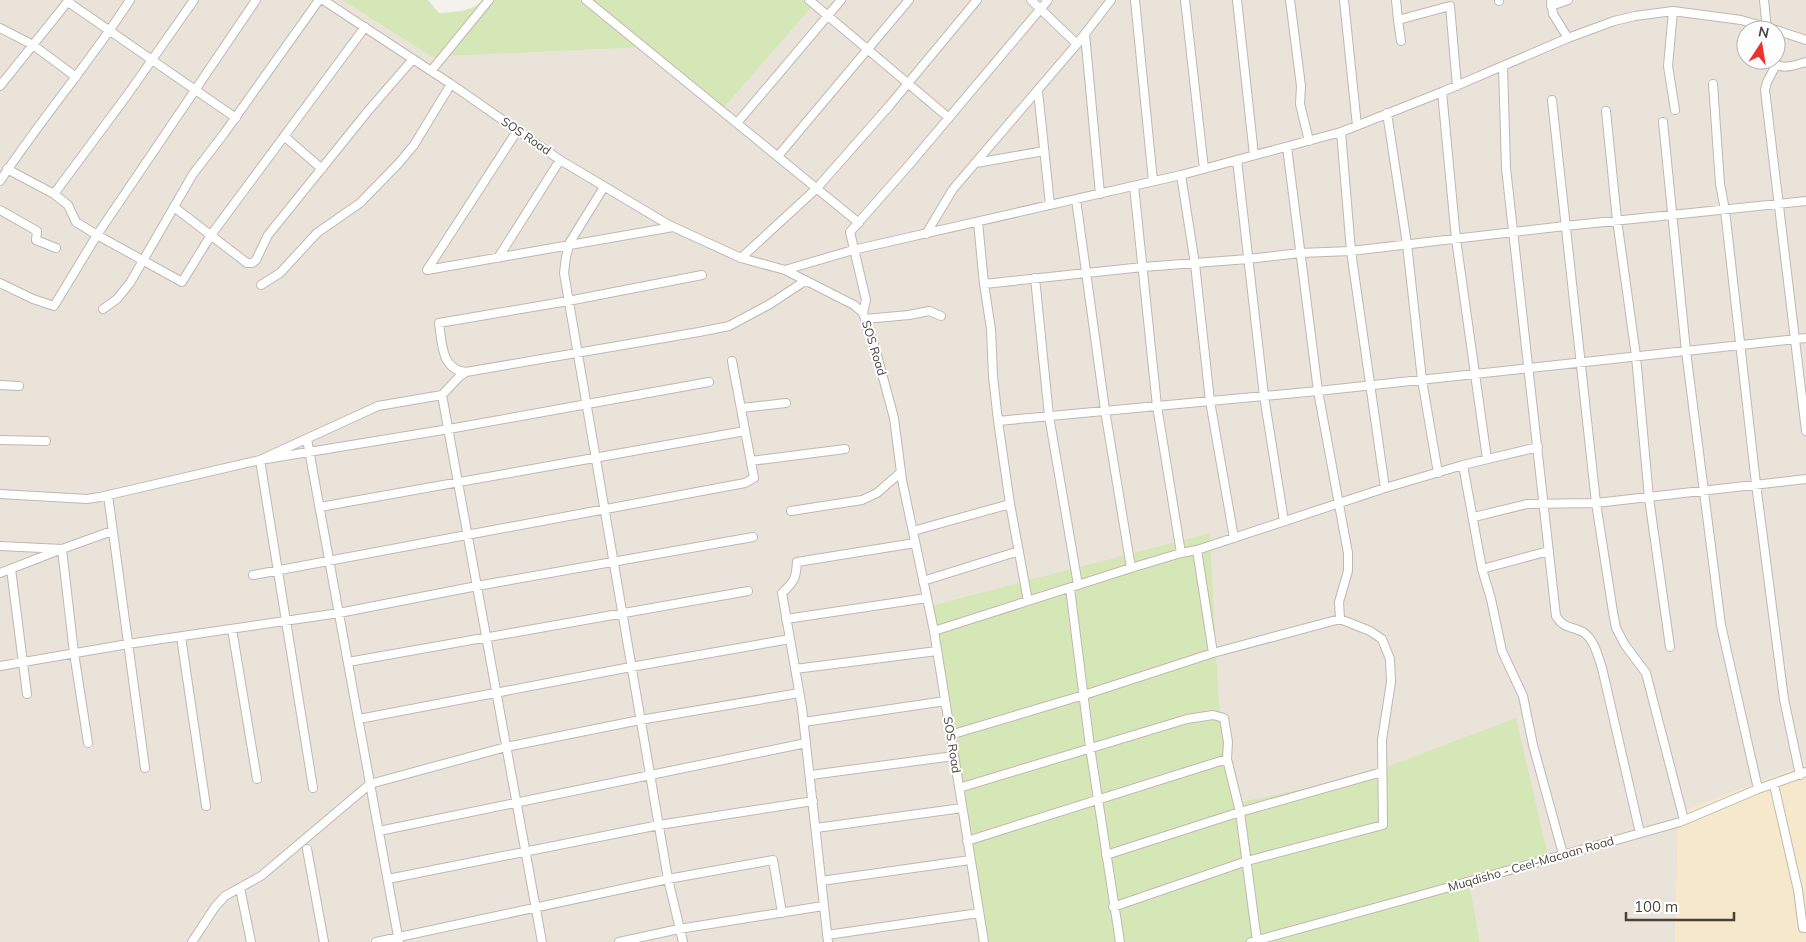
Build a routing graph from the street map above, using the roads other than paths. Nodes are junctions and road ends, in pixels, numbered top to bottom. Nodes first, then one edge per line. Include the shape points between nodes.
1 (130, 0) edge
2 (194, 0) edge
3 (256, 0) edge
4 (321, 0) edge
5 (489, 0) edge
6 (586, 0) edge
7 (809, 0) edge
8 (841, 0) edge
9 (909, 0) edge
10 (977, 0) edge
11 (1031, 0) edge
12 (1048, 0) edge
13 (1111, 0) edge
14 (1135, 0) edge
15 (1185, 0) edge
16 (1237, 0) edge
17 (1290, 0) edge
18 (1344, 0) edge
19 (1396, 0) edge
20 (1568, 0) edge
21 (1764, 0) edge
22 (68, 1) edge
23 (1449, 3) edge
24 (1551, 3) edge
25 (1041, 9) junction
26 (1673, 11) junction
27 (828, 16) junction
28 (1398, 20) junction
29 (1741, 20) edge
30 (1766, 20) edge
31 (364, 27) junction
32 (0, 28) edge
33 (110, 31) junction
34 (1786, 33) edge
35 (1085, 34) junction
36 (1568, 38) junction
37 (1806, 40) edge
38 (1401, 41) dead end
39 (1077, 44) junction
40 (33, 45) junction
41 (868, 50) junction
42 (413, 59) junction
43 (152, 60) junction
44 (1806, 62) edge
45 (1503, 66) junction
46 (1786, 67) edge
47 (1771, 70) edge
48 (431, 71) junction
49 (76, 77) junction
50 (451, 84) junction
51 (908, 84) junction
52 (1713, 84) dead end
53 (0, 86) edge
54 (1457, 86) junction
55 (195, 90) junction
56 (1038, 91) junction
57 (1442, 92) junction
58 (1552, 100) dead end
59 (1675, 110) dead end
60 (1606, 111) dead end
61 (1387, 113) junction
62 (236, 118) junction
63 (949, 118) junction
64 (1663, 122) dead end
65 (738, 123) junction
66 (1357, 126) junction
67 (517, 131) junction
68 (1341, 132) junction
69 (284, 136) junction
70 (1309, 141) junction
71 (1287, 147) junction
72 (1044, 151) junction
73 (1254, 155) junction
74 (778, 156) junction
75 (560, 160) junction
76 (1237, 160) junction
77 (976, 162) junction
78 (322, 169) junction
79 (1204, 169) junction
80 (7, 170) junction
81 (1181, 175) junction
82 (0, 180) edge
83 (1152, 181) junction
84 (1134, 186) junction
85 (604, 187) junction
86 (817, 188) junction
87 (54, 194) junction
88 (1100, 194) junction
89 (1076, 199) junction
90 (1806, 201) edge
91 (1778, 204) junction
92 (1050, 205) junction
93 (174, 207) junction
94 (0, 210) edge
95 (1725, 210) junction
96 (1671, 214) junction
97 (1617, 220) junction
98 (978, 222) junction
99 (859, 223) junction
100 (1564, 226) junction
101 (673, 227) junction
102 (1512, 232) junction
103 (926, 234) junction
104 (97, 235) junction
105 (211, 235) junction
106 (1456, 239) junction
107 (1407, 244) junction
108 (570, 245) junction
109 (56, 248) dead end
110 (854, 250) junction
111 (1351, 251) junction
112 (1300, 253) junction
113 (498, 258) junction
114 (741, 258) junction
115 (1248, 259) junction
116 (143, 261) junction
117 (1195, 264) junction
118 (1143, 267) junction
119 (785, 270) junction
120 (1086, 274) junction
121 (702, 275) dead end
122 (1035, 278) junction
123 (805, 281) junction
124 (0, 283) edge
125 (984, 284) junction
126 (261, 285) dead end
127 (568, 301) junction
128 (103, 309) dead end
129 (864, 316) junction
130 (941, 316) dead end
131 (1806, 338) edge
132 (1794, 339) junction
133 (1741, 345) junction
134 (1686, 351) junction
135 (577, 353) junction
136 (1636, 356) junction
137 (732, 362) dead end
138 (1581, 362) junction
139 (1528, 368) junction
140 (466, 372) junction
141 (1475, 374) junction
142 (1422, 380) junction
143 (709, 382) dead end
144 (0, 385) edge
145 (1370, 385) junction
146 (19, 386) dead end
147 (1318, 391) junction
148 (442, 395) junction
149 (1264, 396) junction
150 (1210, 401) junction
151 (786, 403) dead end
152 (586, 405) junction
153 (1158, 406) junction
154 (741, 408) junction
155 (1105, 410) junction
156 (1049, 416) junction
157 (998, 421) junction
158 (449, 429) junction
159 (745, 431) junction
160 (1806, 432) edge
161 (307, 439) junction
162 (0, 440) edge
163 (46, 441) dead end
164 (1538, 447) junction
165 (845, 449) dead end
166 (310, 453) junction
167 (595, 458) junction
168 (260, 460) junction
169 (1487, 460) junction
170 (751, 461) junction
171 (1463, 465) junction
172 (901, 472) junction
173 (1438, 473) junction
174 (1806, 479) edge
175 (458, 482) junction
176 (1756, 484) junction
177 (1385, 488) junction
178 (1704, 490) junction
179 (0, 494) edge
180 (108, 495) junction
181 (1649, 498) junction
182 (1338, 503) junction
183 (1010, 504) junction
184 (1596, 504) junction
185 (1544, 505) junction
186 (320, 507) junction
187 (604, 509) junction
188 (791, 511) dead end
189 (1474, 517) junction
190 (1284, 521) junction
191 (112, 531) junction
192 (912, 531) junction
193 (468, 534) junction
194 (753, 537) dead end
195 (1234, 538) junction
196 (915, 544) junction
197 (0, 546) edge
198 (62, 549) junction
199 (1197, 550) junction
200 (1019, 551) junction
201 (1549, 551) junction
202 (1181, 553) junction
203 (330, 560) junction
204 (613, 562) junction
205 (11, 568) junction
206 (1131, 568) junction
207 (1482, 569) junction
208 (278, 570) junction
209 (0, 574) edge
210 (253, 575) dead end
211 (923, 581) junction
212 (477, 586) junction
213 (1074, 587) junction
214 (748, 591) dead end
215 (927, 598) junction
216 (1028, 601) junction
217 (339, 613) junction
218 (786, 619) junction
219 (1340, 619) junction
220 (286, 621) junction
221 (232, 629) junction
222 (934, 631) junction
223 (181, 637) junction
224 (790, 639) junction
225 (128, 644) junction
226 (1670, 647) dead end
227 (937, 651) junction
228 (74, 653) junction
229 (1212, 653) junction
230 (23, 661) junction
231 (348, 662) junction
232 (0, 666) edge
233 (631, 667) junction
234 (795, 668) junction
235 (799, 692) junction
236 (496, 693) junction
237 (27, 694) dead end
238 (1084, 695) junction
239 (945, 701) junction
240 (359, 719) junction
241 (640, 720) junction
242 (804, 722) junction
243 (950, 735) junction
244 (88, 743) dead end
245 (806, 743) junction
246 (506, 747) junction
247 (1090, 747) junction
248 (954, 756) junction
249 (1226, 759) junction
250 (146, 768) dead end
251 (1382, 772) junction
252 (650, 774) junction
253 (1803, 774) edge
254 (810, 775) junction
255 (257, 779) dead end
256 (370, 784) junction
257 (1774, 785) junction
258 (313, 788) dead end
259 (959, 788) junction
260 (1758, 789) junction
261 (1099, 800) junction
262 (813, 801) junction
263 (516, 804) junction
264 (206, 806) dead end
265 (962, 808) junction
266 (1240, 812) junction
267 (1684, 820) junction
268 (659, 826) junction
269 (816, 828) junction
270 (379, 831) junction
271 (1640, 833) junction
272 (967, 841) junction
273 (307, 849) dead end
274 (525, 853) junction
275 (1563, 854) junction
276 (1106, 855) junction
277 (970, 860) junction
278 (1247, 861) junction
279 (668, 878) junction
280 (388, 879) junction
281 (821, 881) junction
282 (240, 888) junction
283 (823, 906) junction
284 (535, 907) junction
285 (1113, 907) junction
286 (782, 913) junction
287 (979, 913) junction
288 (680, 928) junction
289 (1806, 928) edge
290 (827, 938) edge
291 (399, 939) edge
292 (1254, 941) edge
293 (192, 942) edge
294 (251, 942) edge
295 (324, 942) edge
296 (376, 942) edge
297 (542, 942) edge
298 (619, 942) edge
299 (683, 942) edge
300 (984, 942) edge
301 (1120, 942) edge

1 - 33 street
2 - 43 street
3 - 55 street
4 - 31 street, SOS Road
4 - 62 street
5 - 48 street
6 - 65 street
7 - 27 street
8 - 27 street
9 - 41 street
10 - 51 street
11 - 25 street
12 - 25 street
13 - 35 street
14 - 83 street
15 - 79 street
16 - 73 street
17 - 70 street via 1300,104
18 - 66 street
19 - 28 street
20 - 24 street
21 - 30 street
22 - 33 street
22 - 40 street
23 - 28 street
23 - 54 street
24 - 36 street via 1553,14
25 - 39 street
25 - 63 street
26 - 29 street
26 - 36 street via 1614,21
26 - 59 street via 1668,66
27 - 41 street
27 - 65 street
28 - 38 street
31 - 42 street, SOS Road
31 - 69 street
32 - 40 street
33 - 43 street
33 - 49 street
34 - 37 street
35 - 39 street
35 - 88 street
36 - 45 street
39 - 56 street
40 - 49 street
40 - 53 street
41 - 51 street
41 - 74 street
42 - 48 street, SOS Road
42 - 78 street
43 - 55 street
43 - 87 street
44 - 46 street
45 - 54 street
45 - 102 street via 1506,168
47 - 91 street via 1766,90
48 - 50 street, SOS Road
49 - 80 street
50 - 67 street, SOS Road
50 - 126 street via 399,164 360,203 317,233 280,273
51 - 63 street
51 - 86 street
52 - 95 street via 1720,184
54 - 57 street
55 - 62 street
55 - 104 street
56 - 72 street
56 - 77 street
57 - 61 street
57 - 106 street
58 - 100 street
60 - 97 street
61 - 66 street
61 - 107 street
62 - 93 street via 193,174
63 - 99 street
64 - 96 street
65 - 74 street
66 - 68 street
67 - 75 street, SOS Road
67 - 113 street via 427,270
68 - 70 street
68 - 111 street
69 - 78 street
69 - 105 street
70 - 71 street
71 - 73 street
71 - 112 street
72 - 77 street
72 - 92 street
73 - 76 street
74 - 86 street
75 - 85 street, SOS Road
75 - 113 street
76 - 79 street
76 - 115 street
77 - 103 street via 953,189
78 - 105 street via 268,235 252,264
79 - 81 street
80 - 82 street
80 - 87 street
81 - 83 street
81 - 117 street
83 - 84 street
84 - 88 street
84 - 118 street
85 - 101 street, SOS Road
85 - 108 street
86 - 99 street
86 - 114 street
87 - 104 street via 68,206 76,222
88 - 89 street
89 - 92 street
89 - 120 street
90 - 91 street
91 - 95 street
91 - 132 street
92 - 98 street
93 - 105 street
93 - 116 street
94 - 109 street via 37,231 36,240
95 - 96 street
95 - 133 street
96 - 97 street
96 - 134 street
97 - 100 street
97 - 136 street
98 - 103 street
98 - 125 street
99 - 110 street via 850,232
100 - 102 street
100 - 138 street
101 - 108 street
101 - 114 street, SOS Road
102 - 106 street
102 - 139 street
103 - 110 street
104 - 116 street
104 - 124 street via 54,306
105 - 116 street via 182,282
106 - 107 street
106 - 141 street
107 - 111 street
107 - 142 street
108 - 113 street
108 - 127 street via 564,273
110 - 119 street
110 - 129 street via 866,300
111 - 112 street
111 - 145 street
112 - 115 street
112 - 147 street
114 - 119 street, SOS Road
115 - 117 street
115 - 149 street
116 - 128 street via 117,299
117 - 118 street
117 - 150 street
118 - 120 street
118 - 153 street
119 - 123 street, SOS Road
120 - 122 street
120 - 155 street
121 - 127 street
122 - 125 street
122 - 156 street
123 - 129 street, SOS Road via 854,305
123 - 135 street via 729,326
125 - 157 street
127 - 135 street
127 - 140 street via 439,323 443,351 449,362 457,371
129 - 130 street via 929,311
129 - 172 street, SOS Road via 894,418
131 - 132 street
132 - 133 street
132 - 160 street
133 - 134 street
133 - 176 street
134 - 136 street
134 - 178 street
135 - 140 street
135 - 152 street
136 - 138 street
136 - 181 street
137 - 154 street
138 - 139 street
138 - 184 street
139 - 141 street
139 - 164 street
140 - 148 street
141 - 142 street
141 - 169 street
142 - 145 street
142 - 173 street
143 - 152 street
144 - 146 street
145 - 147 street
145 - 177 street
147 - 149 street
147 - 182 street
148 - 158 street
148 - 161 street via 378,406
149 - 150 street
149 - 190 street
150 - 153 street
150 - 195 street
151 - 154 street
152 - 158 street
152 - 167 street
153 - 155 street
153 - 202 street
154 - 159 street
155 - 156 street
155 - 206 street
156 - 157 street
156 - 213 street
157 - 183 street
158 - 166 street
158 - 175 street
159 - 167 street
159 - 170 street
161 - 166 street
161 - 168 street
162 - 163 street
164 - 169 street
164 - 185 street
165 - 170 street
166 - 168 street
166 - 186 street
167 - 175 street
167 - 187 street
168 - 180 street
168 - 208 street
169 - 171 street
170 - 187 street via 754,478 745,483
171 - 173 street
171 - 189 street
172 - 188 street via 877,493 862,500
172 - 192 street, SOS Road
173 - 177 street
174 - 176 street
175 - 186 street
175 - 193 street
176 - 178 street
176 - 253 street via 1784,699
177 - 182 street
178 - 181 street
178 - 260 street via 1721,625
179 - 180 street via 87,498
180 - 191 street
181 - 184 street
181 - 226 street
182 - 190 street
182 - 219 street via 1348,553 1348,571 1338,602
183 - 192 street
183 - 200 street
184 - 185 street
184 - 267 street via 1616,628 1646,674
185 - 189 street via 1527,504
185 - 201 street
186 - 203 street
187 - 193 street
187 - 204 street
189 - 207 street
190 - 195 street
191 - 198 street
191 - 225 street
192 - 196 street, SOS Road
193 - 203 street
193 - 212 street
194 - 204 street
195 - 199 street
196 - 211 street, SOS Road
196 - 218 street via 797,562 796,576 782,593
197 - 198 street
198 - 205 street
198 - 228 street
199 - 202 street
199 - 229 street
200 - 211 street
200 - 216 street
201 - 207 street
201 - 271 street via 1556,616 1562,624 1585,633 1594,645 1602,668
202 - 206 street
203 - 208 street
203 - 217 street
204 - 212 street
204 - 233 street
205 - 209 street
205 - 230 street
206 - 213 street
207 - 275 street via 1502,651 1522,696
208 - 210 street
208 - 220 street
211 - 215 street, SOS Road
212 - 217 street
212 - 236 street
213 - 216 street
213 - 238 street
214 - 231 street
215 - 218 street
215 - 222 street, SOS Road
216 - 222 street
217 - 220 street
217 - 231 street
218 - 224 street
219 - 229 street
219 - 251 street via 1382,639 1390,659 1391,682 1382,740
220 - 221 street
220 - 258 street
221 - 223 street
221 - 255 street
222 - 227 street, SOS Road
223 - 225 street
223 - 264 street
224 - 233 street
224 - 234 street
225 - 228 street
225 - 250 street
227 - 234 street
227 - 239 street, SOS Road
228 - 230 street
228 - 244 street
229 - 238 street
230 - 232 street
230 - 237 street
231 - 240 street
233 - 236 street
233 - 241 street
234 - 235 street
235 - 241 street
235 - 242 street
236 - 240 street
236 - 246 street
238 - 243 street
238 - 247 street
239 - 242 street
239 - 243 street, SOS Road
240 - 256 street
241 - 246 street
241 - 252 street
242 - 245 street
243 - 248 street, SOS Road
245 - 252 street
245 - 254 street
246 - 256 street
246 - 263 street
247 - 249 street via 1187,719 1213,715 1224,718 1228,742
247 - 259 street
247 - 261 street
248 - 254 street
248 - 259 street, SOS Road
249 - 261 street
249 - 266 street
251 - 266 street
251 - 278 street via 1383,824
252 - 263 street
252 - 268 street
253 - 257 street, Muqdisho - Ceel-Macaan Road
254 - 262 street
256 - 270 street
256 - 282 street via 275,865
257 - 260 street, Muqdisho - Ceel-Macaan Road
257 - 289 street via 1798,890 1803,928
259 - 265 street, SOS Road
260 - 267 street, Muqdisho - Ceel-Macaan Road
261 - 272 street
261 - 276 street
262 - 268 street
262 - 269 street
263 - 270 street
263 - 274 street
265 - 269 street
265 - 272 street, SOS Road
266 - 276 street
266 - 278 street
267 - 271 street, Muqdisho - Ceel-Macaan Road
268 - 274 street
268 - 279 street
269 - 281 street
270 - 280 street
271 - 275 street, Muqdisho - Ceel-Macaan Road
272 - 277 street, SOS Road
273 - 295 street
274 - 280 street
274 - 284 street
275 - 292 street, Muqdisho - Ceel-Macaan Road
276 - 285 street
277 - 281 street
277 - 287 street, SOS Road
278 - 285 street
278 - 292 street
279 - 284 street
279 - 286 street via 773,860
279 - 288 street
280 - 291 street
281 - 283 street
282 - 293 street via 225,896 215,907
282 - 294 street
283 - 286 street
283 - 290 street
284 - 291 street
284 - 297 street
285 - 301 street
286 - 288 street
287 - 290 street
287 - 300 street, SOS Road
288 - 298 street
288 - 299 street
291 - 296 street

